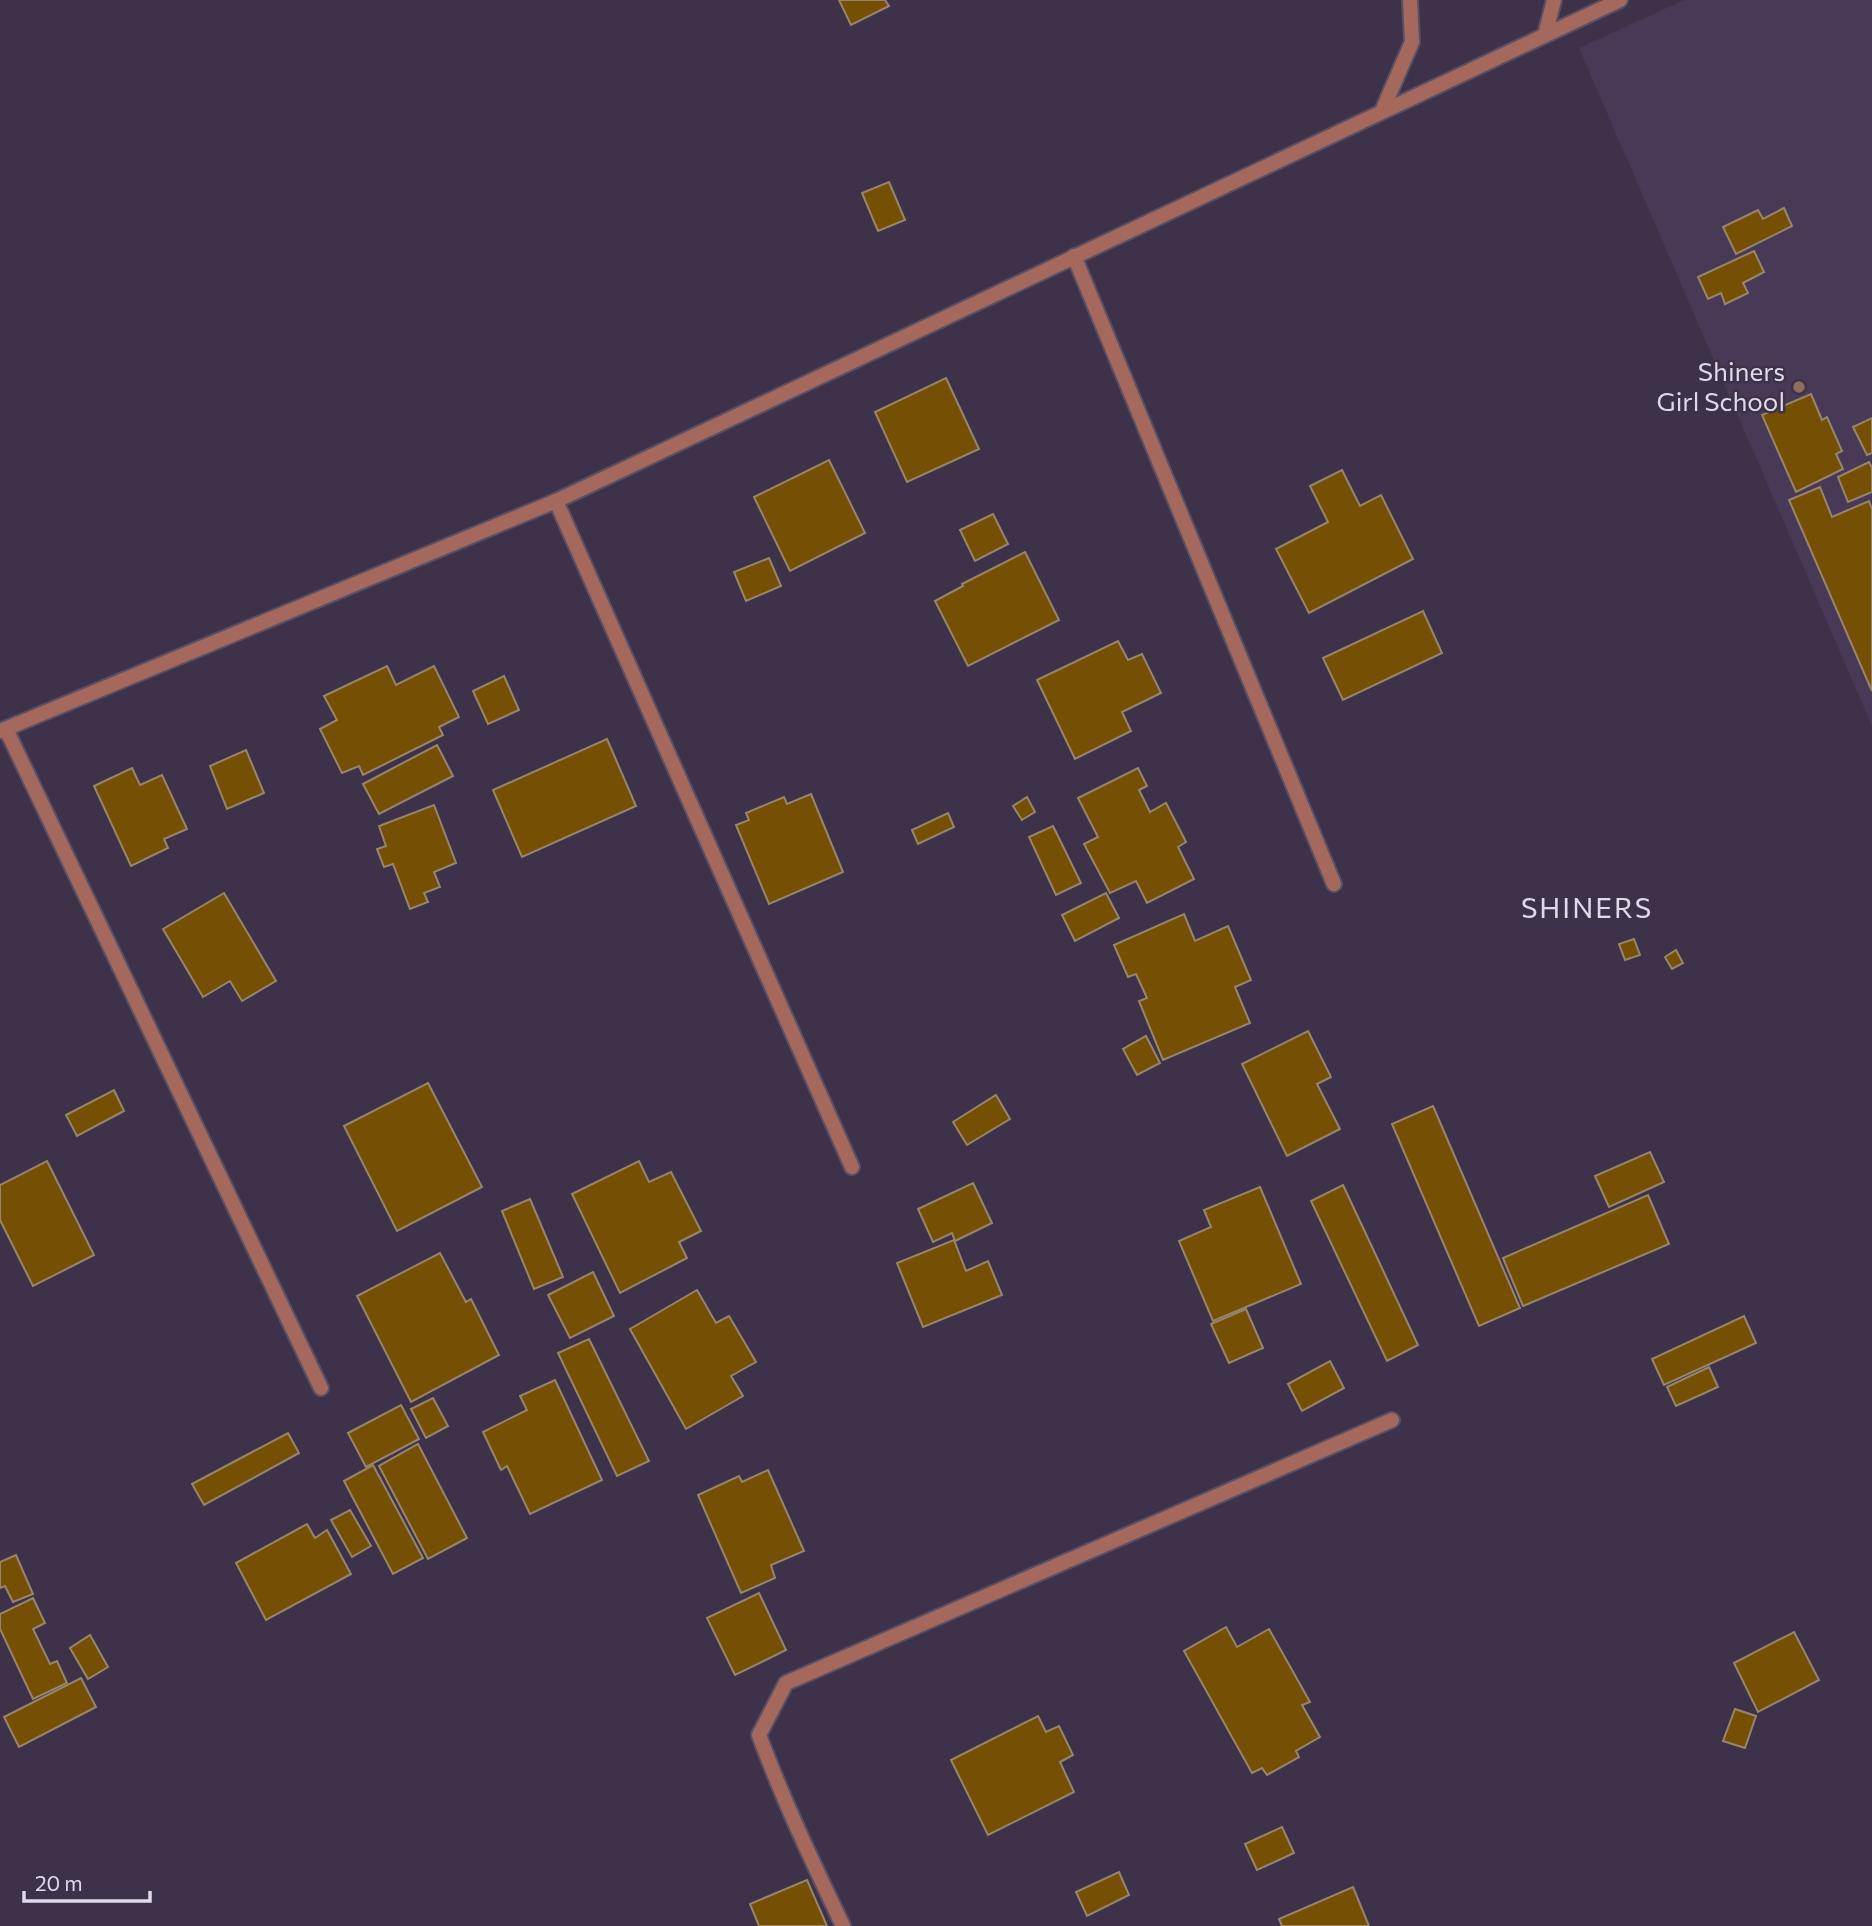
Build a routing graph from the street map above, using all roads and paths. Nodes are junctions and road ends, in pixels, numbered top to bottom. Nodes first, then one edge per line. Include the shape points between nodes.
1 (1410, 0) edge
2 (1554, 0) edge
3 (1620, 0) edge
4 (1545, 35) junction
5 (1382, 111) junction
6 (1074, 256) junction
7 (556, 501) junction
8 (3, 730) edge
9 (1334, 884) dead end
10 (852, 1167) dead end
11 (321, 1388) dead end
12 (1392, 1420) dead end
13 (843, 1926) edge

1 - 5 street via 1412,42
2 - 4 street
3 - 4 street
4 - 5 street
5 - 6 street
6 - 7 street
6 - 9 street
7 - 8 street
7 - 10 street
8 - 11 street
12 - 13 street via 786,1683 759,1735

